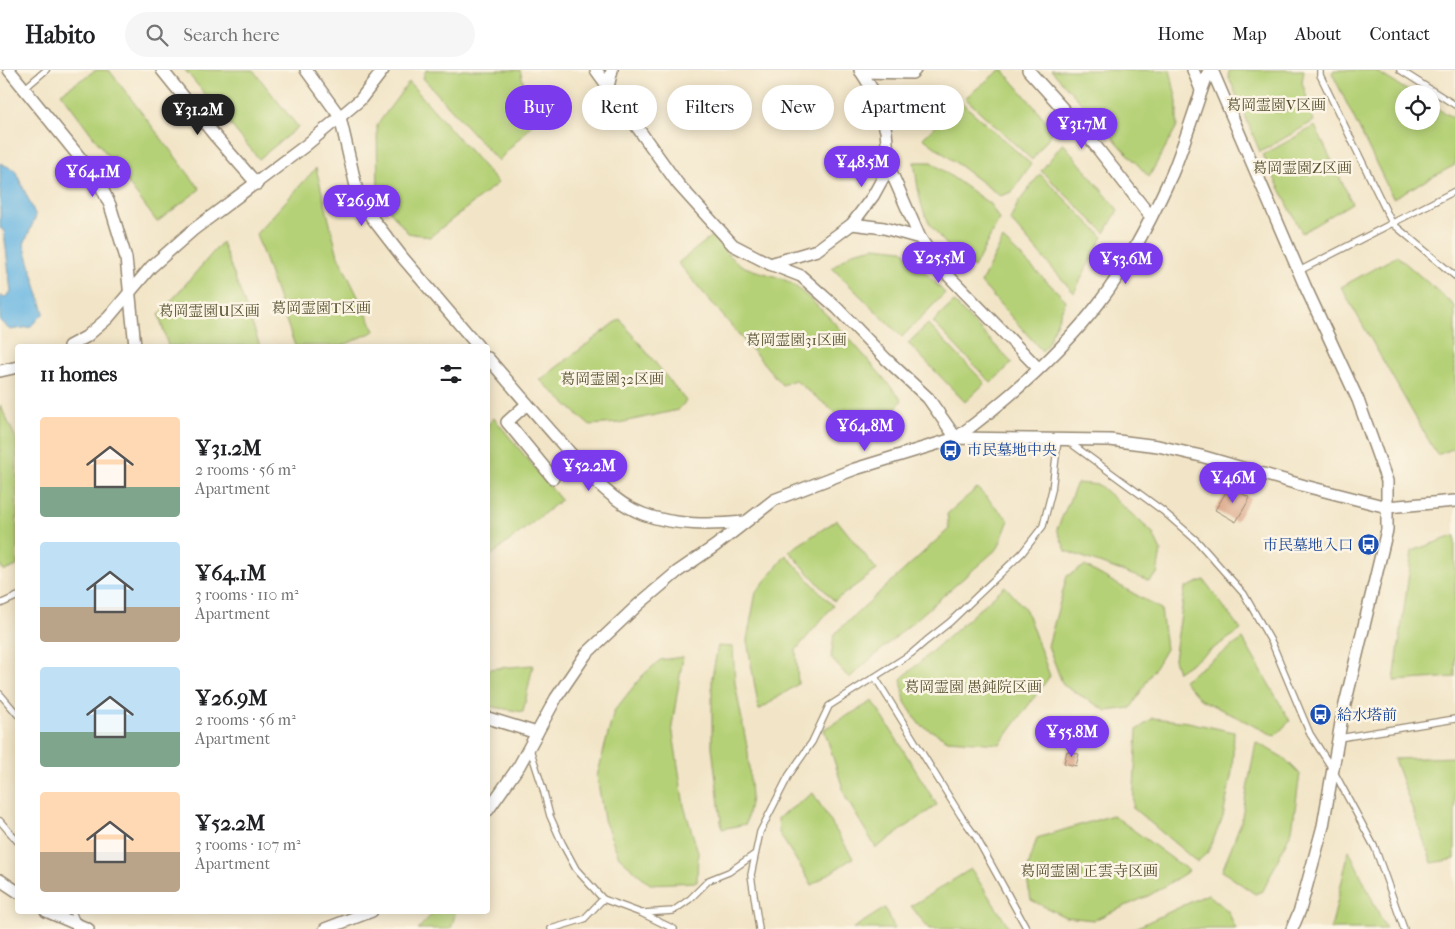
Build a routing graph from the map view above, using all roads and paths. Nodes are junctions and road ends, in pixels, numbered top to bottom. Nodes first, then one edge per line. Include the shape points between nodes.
1 (9, 70) edge
2 (46, 70) edge
3 (162, 70) edge
4 (306, 70) edge
5 (383, 70) edge
6 (596, 70) edge
7 (612, 70) edge
8 (915, 70) edge
9 (1028, 70) edge
10 (1193, 70) edge
11 (1211, 70) edge
12 (1320, 70) edge
13 (1400, 70) edge
14 (861, 71) edge
15 (607, 85) edge
16 (608, 85) edge
17 (24, 89) junction
18 (1201, 90) junction
19 (1455, 105) edge
20 (340, 117) junction
21 (639, 130) edge
22 (889, 167) junction
23 (257, 184) junction
24 (1455, 191) edge
25 (1151, 217) junction
26 (1392, 223) junction
27 (852, 224) junction
28 (920, 238) junction
29 (770, 264) junction
30 (1299, 271) junction
31 (1455, 276) edge
32 (129, 293) junction
33 (73, 344) edge
34 (135, 344) edge
35 (476, 344) edge
36 (490, 360) edge
37 (15, 368) edge
38 (1038, 368) junction
39 (0, 371) edge
40 (527, 404) junction
41 (956, 438) junction
42 (1063, 440) junction
43 (553, 478) dead end
44 (1455, 501) edge
45 (1387, 507) junction
46 (745, 522) junction
47 (15, 597) edge
48 (0, 604) edge
49 (875, 677) junction
50 (0, 694) edge
51 (15, 712) edge
52 (490, 719) edge
53 (1455, 719) edge
54 (536, 733) junction
55 (1339, 738) junction
56 (529, 747) junction
57 (1333, 770) junction
58 (490, 807) edge
59 (0, 821) edge
60 (15, 838) edge
61 (755, 854) junction
62 (0, 880) edge
63 (15, 890) edge
64 (602, 899) junction
65 (641, 913) junction
66 (53, 914) edge
67 (74, 914) edge
68 (364, 914) edge
69 (82, 927) edge
70 (325, 929) edge
71 (551, 929) edge
72 (674, 929) edge
73 (759, 929) edge
74 (1027, 929) edge
75 (1292, 929) edge
76 (1404, 929) edge

1 - 17 street
2 - 17 lane
3 - 23 street
4 - 20 street
5 - 20 street via 360,100
6 - 15 street
7 - 16 street
8 - 14 street via 912,73
9 - 25 street via 1091,140
10 - 18 street
11 - 18 street
11 - 30 street
12 - 26 lane
13 - 19 lane
14 - 22 street via 874,92 886,131
17 - 32 street via 98,180 110,205 126,258
18 - 25 street via 1173,172
20 - 23 street
20 - 35 street via 358,195 369,214
21 - 29 street via 678,184 733,245
22 - 27 street
22 - 28 street
23 - 32 street via 193,230 151,267
24 - 26 lane
25 - 38 street via 1100,301 1075,332
26 - 30 lane
26 - 31 lane
27 - 28 street via 884,228
27 - 29 street via 817,250
28 - 38 street via 941,268
29 - 41 street via 801,276 837,308 928,398
30 - 45 street via 1358,400 1387,481
32 - 33 street via 108,318
32 - 34 street
36 - 40 street
37 - 39 street
38 - 41 street via 1003,402
40 - 43 street via 507,422
40 - 46 street via 584,469 624,505 643,514 696,524
41 - 42 street
41 - 46 street via 855,469 774,500
42 - 45 street via 1110,440 1158,446
42 - 49 lane via 1043,526 1022,552 950,622 912,653
42 - 57 lane via 1163,511 1197,541 1244,594 1272,643 1310,734
44 - 45 street
45 - 55 street via 1387,530
46 - 54 street via 677,572 586,654
47 - 48 lane
49 - 61 lane via 829,706 760,832
49 - 74 lane via 976,837
50 - 51 lane
52 - 54 street
53 - 55 lane
54 - 56 street
55 - 57 street
56 - 58 street
56 - 64 lane via 550,816 562,843 576,869
57 - 75 street via 1323,826
57 - 76 lane via 1376,848
59 - 60 lane
61 - 65 lane via 729,872 709,880 673,911
61 - 73 lane via 751,875
62 - 63 street
64 - 65 lane
64 - 71 lane via 584,919
65 - 72 lane
66 - 69 street
67 - 69 lane
68 - 70 street

